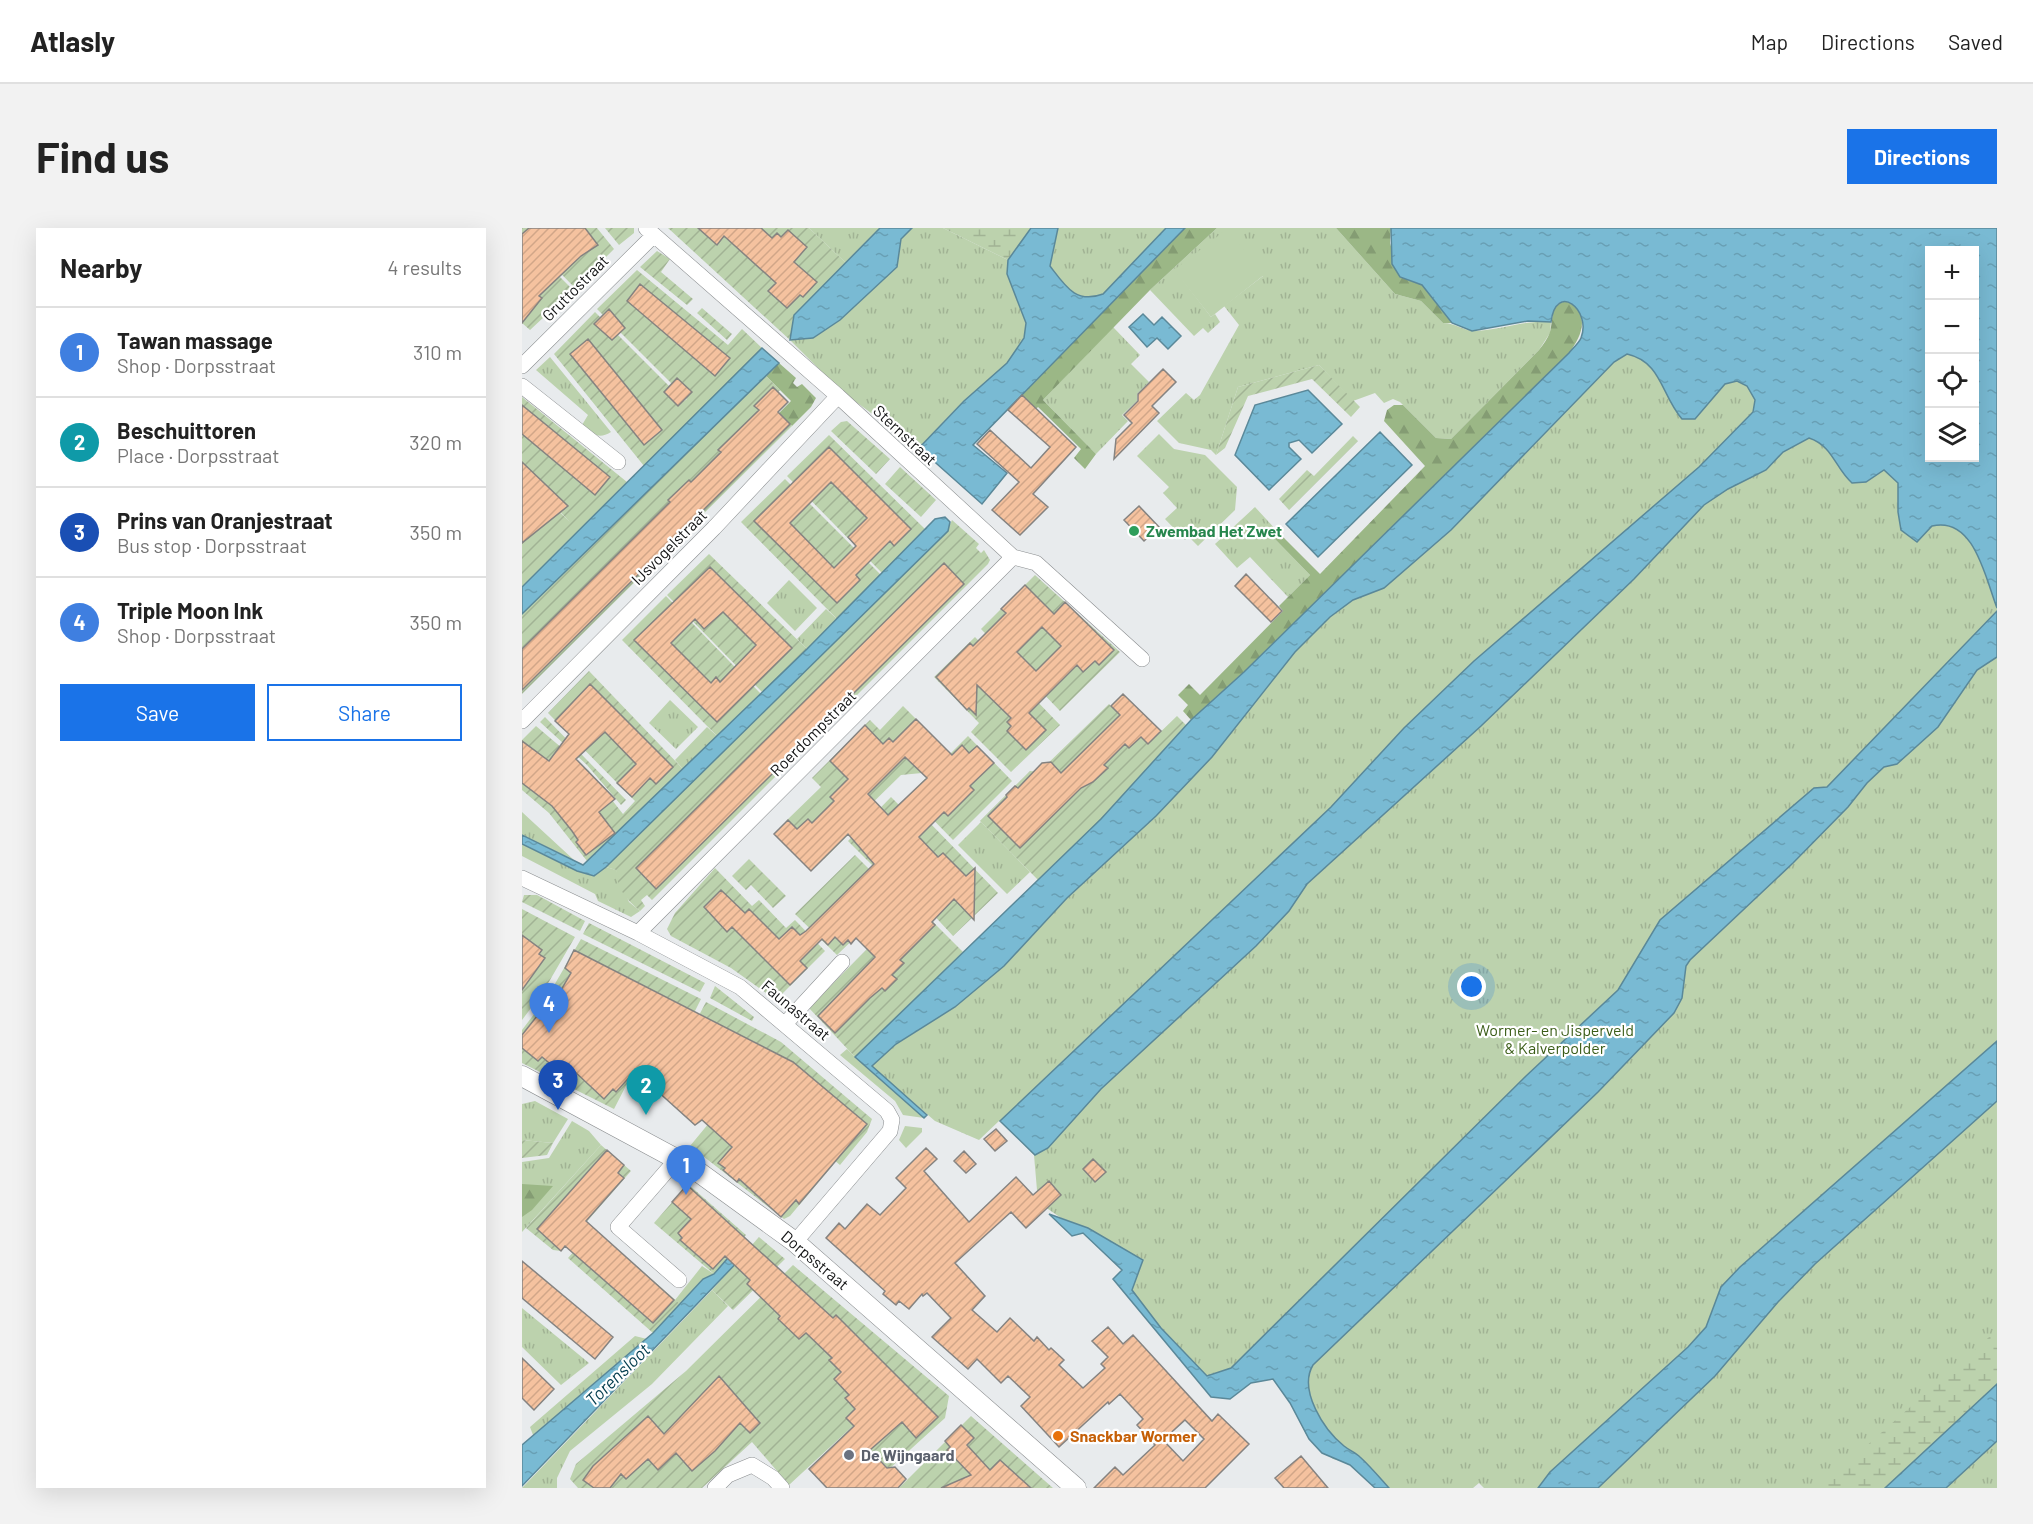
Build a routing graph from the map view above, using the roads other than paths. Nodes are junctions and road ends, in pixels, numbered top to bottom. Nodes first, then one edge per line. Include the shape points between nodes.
1 (650, 232) edge
2 (522, 366) edge
3 (522, 386) edge
4 (838, 396) junction
5 (618, 462) dead end
6 (1013, 558) junction
7 (1143, 659) dead end
8 (522, 721) edge
9 (522, 878) edge
10 (638, 933) junction
11 (842, 962) dead end
12 (785, 1024) junction
13 (525, 1083) edge
14 (677, 1159) junction
15 (795, 1242) junction
16 (679, 1280) dead end
17 (715, 1488) edge
18 (782, 1488) edge
19 (1076, 1488) edge

1 - 2 street, Gruttostraat
1 - 4 street, Sternstraat
3 - 5 street
4 - 6 street, Sternstraat
4 - 8 street, IJsvogelstraat via 714,528
6 - 7 street, Sternstraat via 1036,563
6 - 10 street, Roerdompstraat
9 - 10 street, Faunastraat
10 - 12 street, Faunastraat via 740,987
11 - 12 street
12 - 15 street, Faunastraat via 887,1111 892,1120 890,1131
13 - 14 street, Dorpsstraat
14 - 15 street, Dorpsstraat
14 - 16 street via 618,1227
15 - 19 street, Dorpsstraat
17 - 18 street via 728,1475 752,1465

